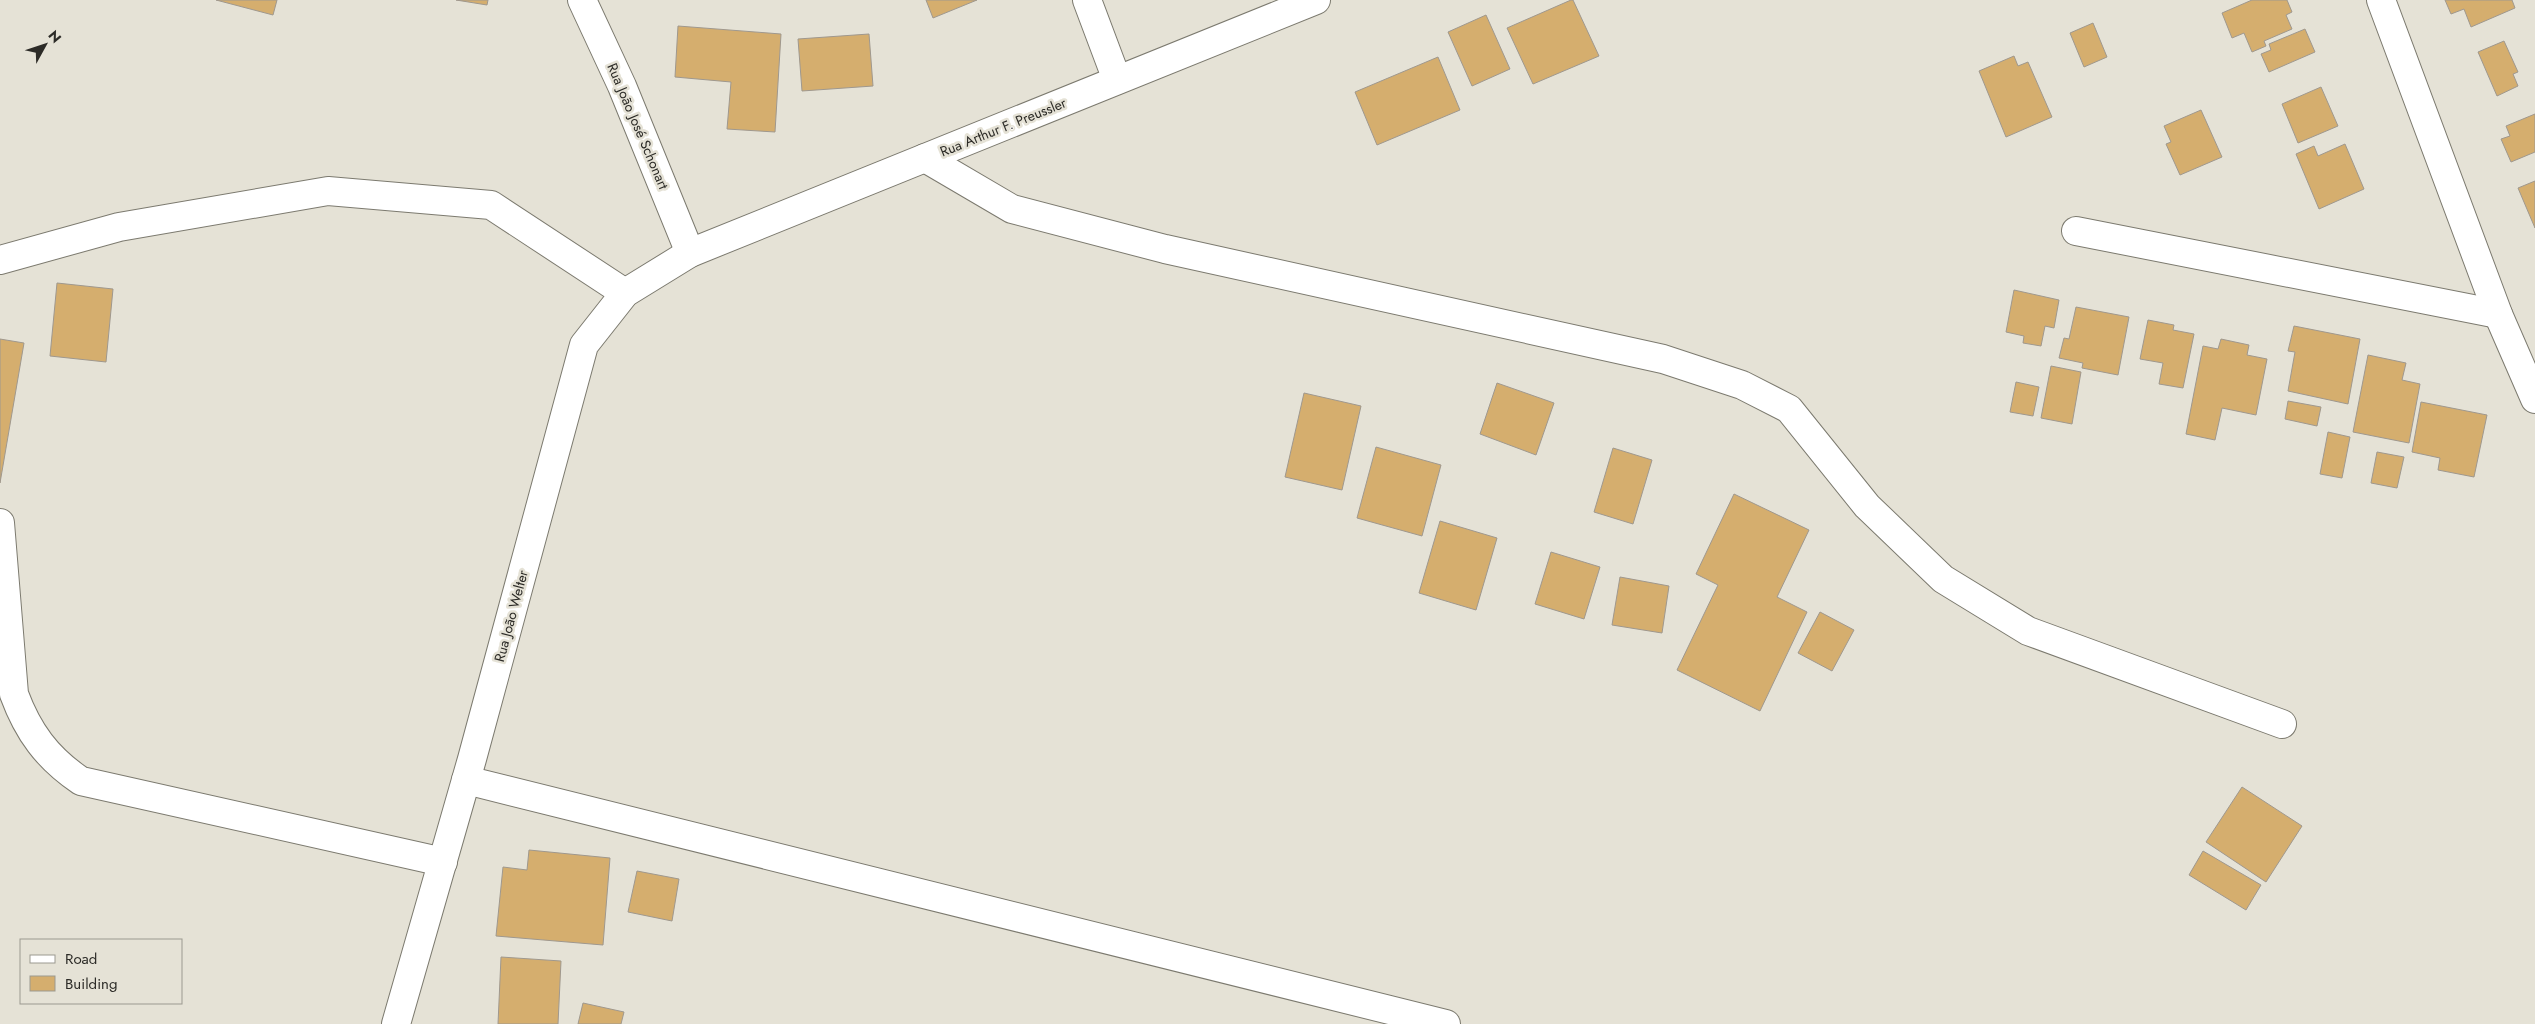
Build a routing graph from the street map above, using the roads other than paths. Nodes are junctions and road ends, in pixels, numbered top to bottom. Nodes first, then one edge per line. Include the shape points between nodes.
1 (582, 0) edge
2 (1087, 0) edge
3 (1316, 0) edge
4 (2381, 0) edge
5 (1117, 80) junction
6 (926, 158) junction
7 (2076, 231) dead end
8 (690, 253) junction
9 (0, 260) edge
10 (625, 293) junction
11 (2498, 314) junction
12 (2535, 399) edge
13 (0, 523) edge
14 (2282, 724) dead end
15 (466, 780) junction
16 (443, 862) junction
17 (396, 1024) edge
18 (1446, 1024) edge

1 - 8 street, Rua João José Schonart via 622,86
2 - 5 street
3 - 5 street, Rua Arthur F. Preussler
4 - 11 street
5 - 6 street, Rua Arthur F. Preussler
6 - 8 street, Rua Arthur F. Preussler
6 - 14 street via 1012,209 1165,249 1663,360 1742,384 1789,409 1867,506 1943,579 2028,631
7 - 11 street
8 - 10 street, Rua João Welter
9 - 10 street via 119,227 328,191 490,205
10 - 15 street, Rua João Welter via 584,346
11 - 12 street
13 - 16 street via 14,694 35,739 64,769 81,781
15 - 16 street, Rua João Welter
15 - 18 street
16 - 17 street, Rua João Welter

